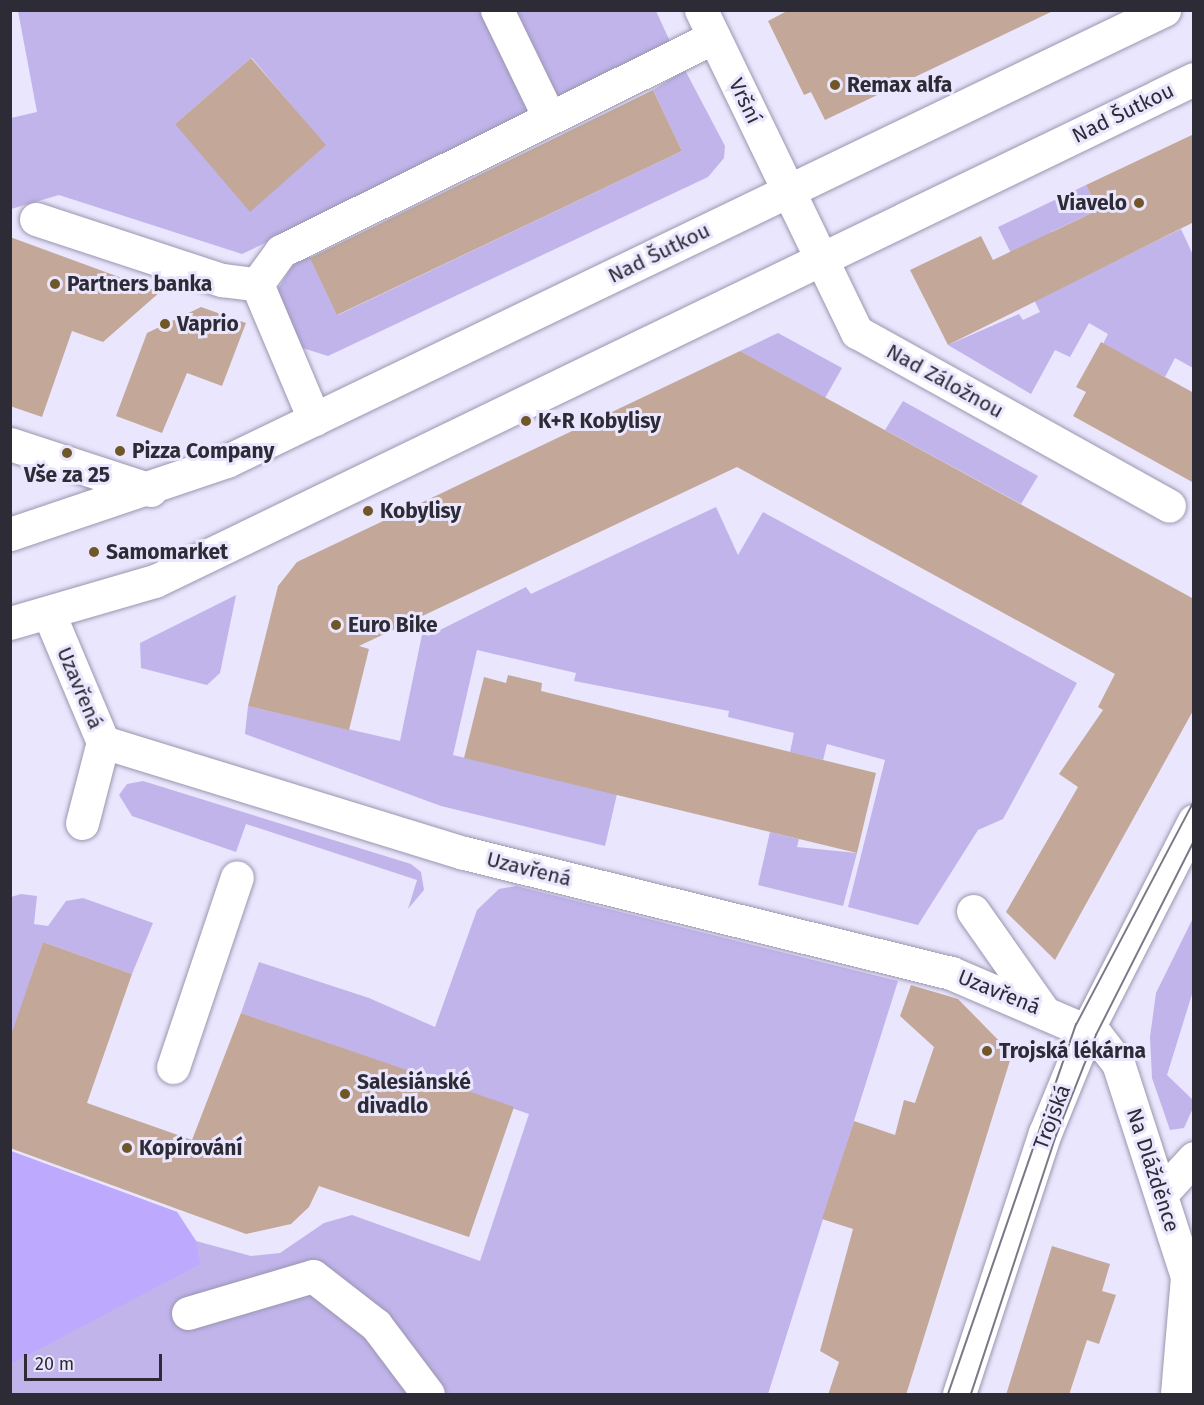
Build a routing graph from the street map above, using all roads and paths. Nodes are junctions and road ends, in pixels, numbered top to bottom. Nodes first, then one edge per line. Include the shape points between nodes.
1 (497, 10) edge
2 (1164, 10) edge
3 (708, 24) edge
4 (1194, 79) edge
5 (549, 117) junction
6 (790, 190) junction
7 (36, 219) dead end
8 (822, 258) junction
9 (258, 284) junction
10 (314, 419) junction
11 (10, 444) edge
12 (151, 490) junction
13 (1169, 506) dead end
14 (10, 534) edge
15 (50, 616) junction
16 (10, 623) edge
17 (103, 742) junction
18 (1194, 821) edge
19 (82, 823) dead end
20 (237, 877) dead end
21 (974, 911) dead end
22 (1042, 1009) junction
23 (1087, 1030) junction
24 (173, 1067) dead end
25 (1194, 1158) edge
26 (1161, 1194) junction
27 (188, 1313) dead end
28 (428, 1395) edge
29 (959, 1395) edge
30 (1177, 1395) edge

1 - 5 street
2 - 6 street, Nad Šutkou
3 - 5 street
3 - 6 street, Vršní
4 - 8 street, Nad Šutkou
5 - 9 street via 281,251
6 - 8 street, Nad Záložnou
6 - 10 street, Nad Šutkou
7 - 9 street via 222,280
8 - 13 street, Nad Záložnou via 857,332
8 - 15 street, Nad Šutkou via 155,581
9 - 10 street
10 - 12 street, Nad Šutkou
11 - 12 street
12 - 14 street, Nad Šutkou
15 - 16 street, Nad Šutkou
15 - 17 street, Uzavřená
17 - 19 street
17 - 22 street, Uzavřená via 464,853 951,973
18 - 23 street, Trojská
20 - 24 street
21 - 22 street
22 - 23 street, Uzavřená
23 - 26 street, Na Dlážděnce via 1118,1064
23 - 29 street, Trojská via 1045,1133
25 - 26 street
26 - 30 street, Na Dlážděnce via 1187,1277
27 - 28 street via 313,1276 376,1325

